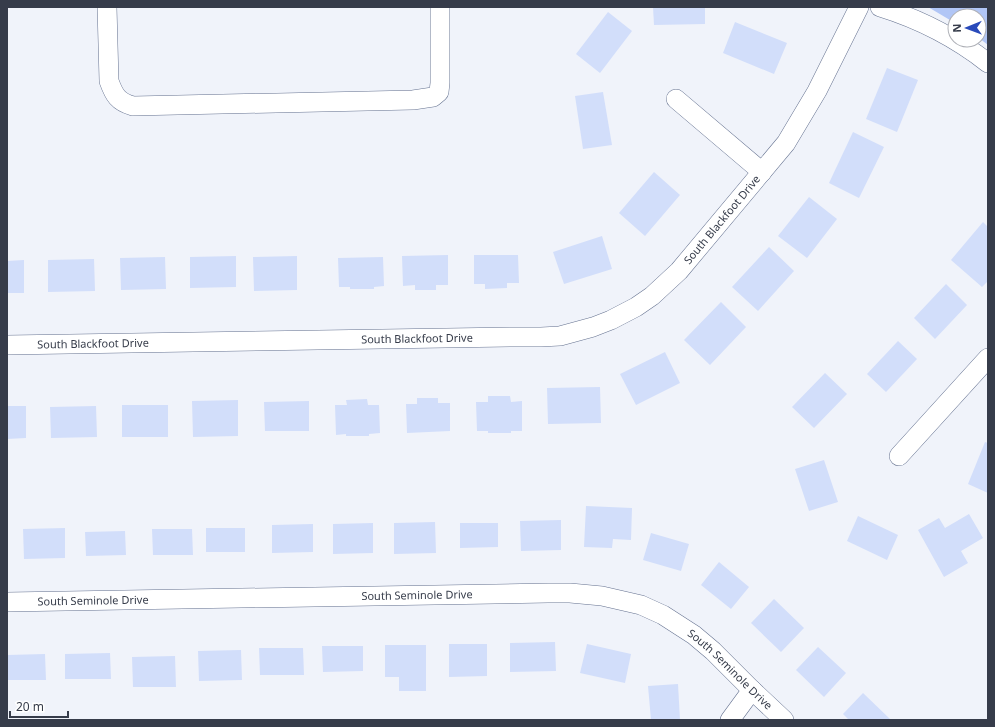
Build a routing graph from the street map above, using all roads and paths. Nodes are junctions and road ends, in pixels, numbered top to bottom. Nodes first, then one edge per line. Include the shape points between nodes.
1 (107, 7) edge
2 (440, 7) edge
3 (859, 7) edge
4 (880, 7) edge
5 (988, 63) edge
6 (676, 99) dead end
7 (762, 172) junction
8 (7, 345) edge
9 (988, 358) edge
10 (899, 456) dead end
11 (7, 602) edge
12 (752, 690) junction
13 (730, 720) edge
14 (784, 720) edge

1 - 2 street via 109,81 119,100 133,106 413,100 433,97 439,92 440,83
3 - 7 street, South Blackfoot Drive via 817,91 786,143
4 - 5 street via 936,30
6 - 7 street, South Blackfoot Drive
7 - 8 street, South Blackfoot Drive via 680,271 652,296 611,320 560,336
9 - 10 street
11 - 12 street, South Seminole Drive via 548,593 602,596 640,605 663,615 699,639
12 - 13 street
12 - 14 street, South Seminole Drive

